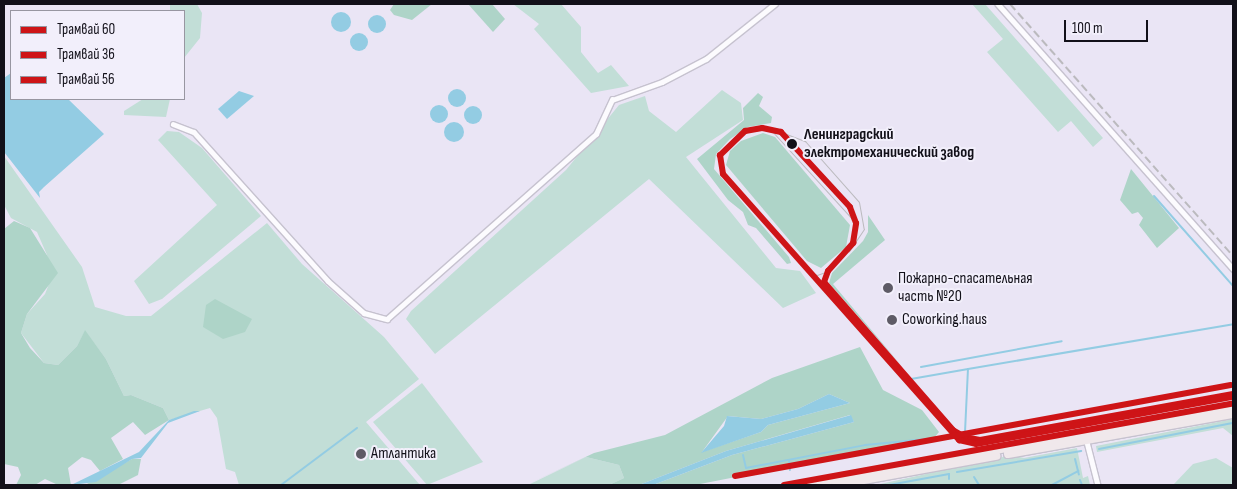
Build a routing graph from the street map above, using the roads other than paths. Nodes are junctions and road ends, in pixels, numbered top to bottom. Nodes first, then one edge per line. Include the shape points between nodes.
1 (775, 4) edge
2 (998, 4) edge
3 (173, 124) dead end
4 (1233, 269) edge
5 (1233, 407) edge
6 (1233, 414) edge
7 (1086, 438) junction
8 (804, 485) edge
9 (836, 485) edge
10 (1098, 485) edge

1 - 3 street via 706,59 662,82 612,100 596,134 387,319 364,313 328,281 194,132
2 - 4 street
5 - 7 main road
6 - 7 main road
7 - 8 main road
7 - 9 main road
7 - 10 street

